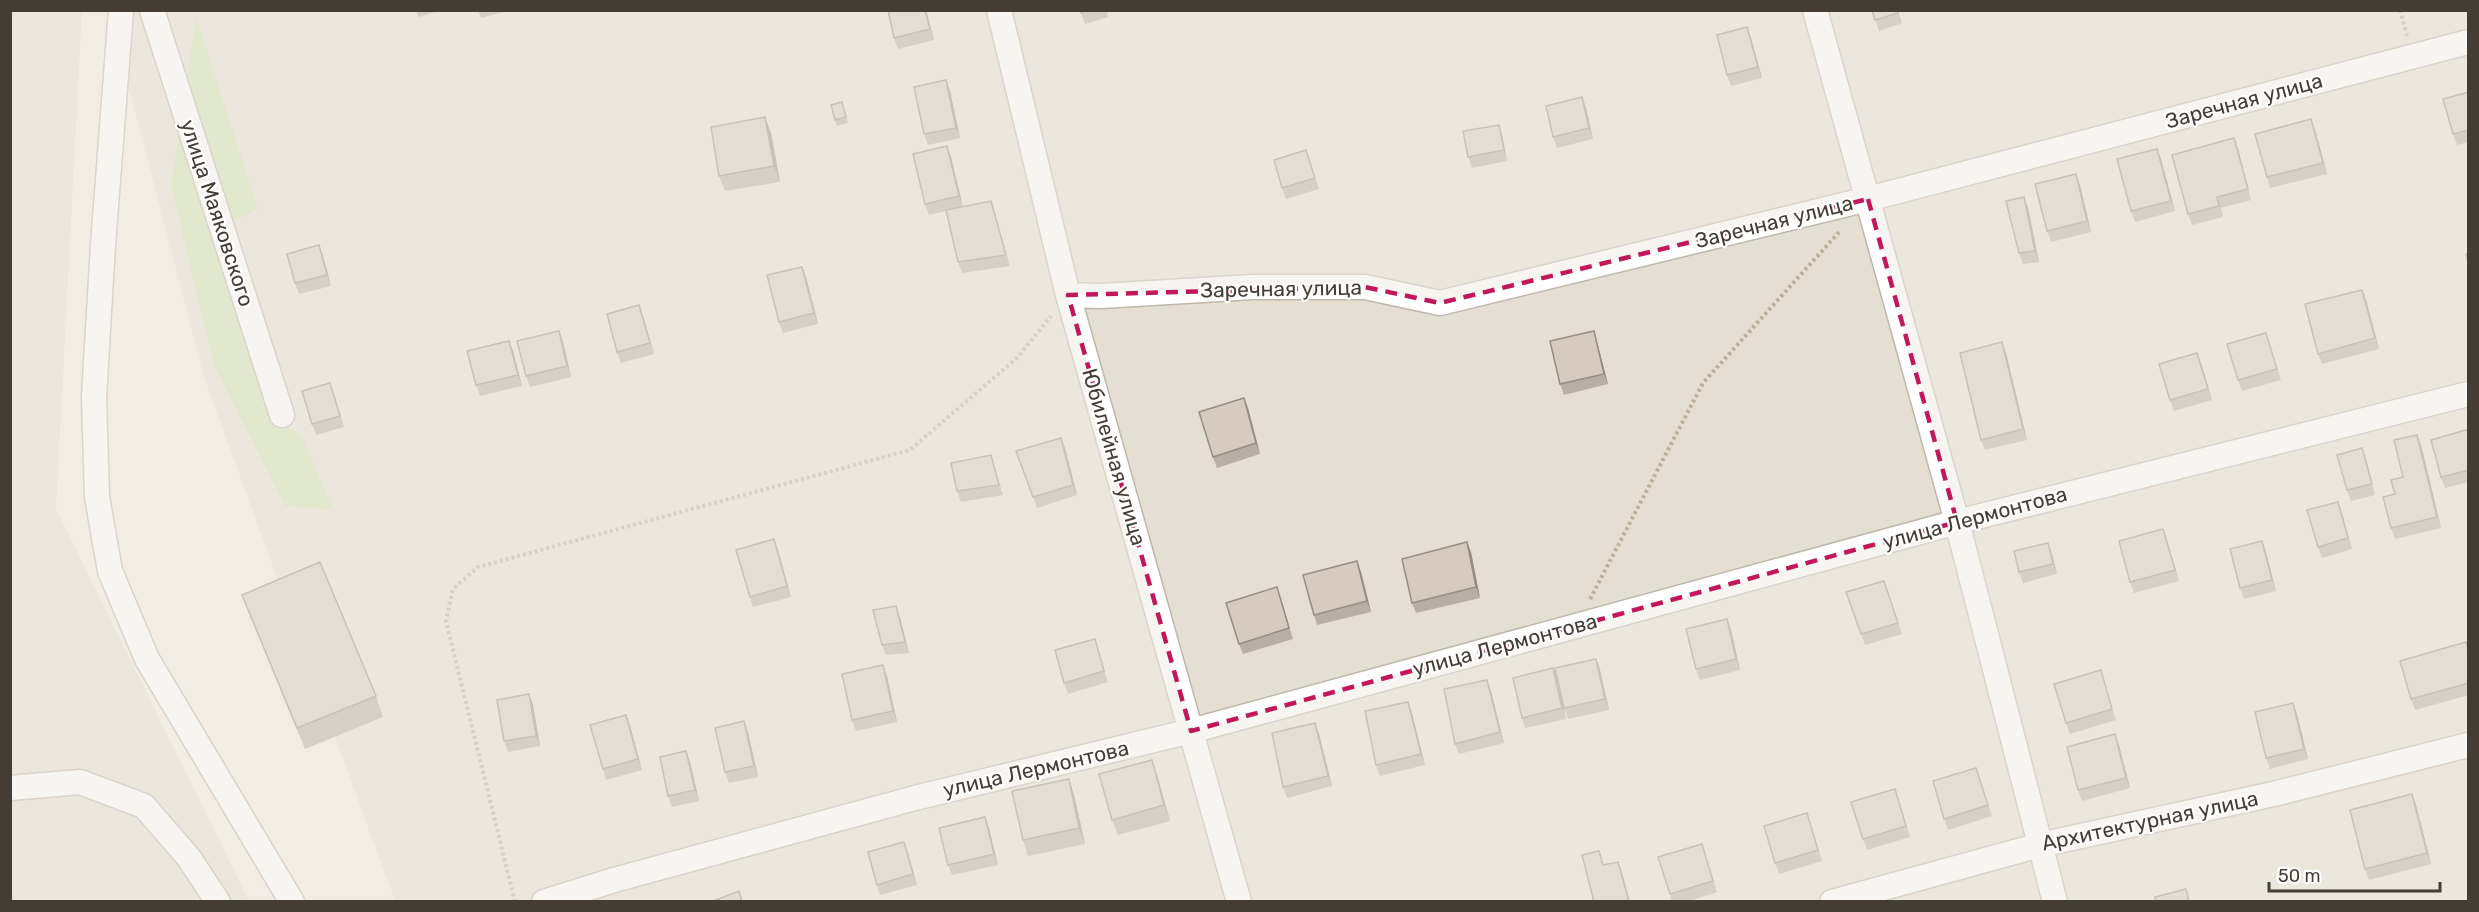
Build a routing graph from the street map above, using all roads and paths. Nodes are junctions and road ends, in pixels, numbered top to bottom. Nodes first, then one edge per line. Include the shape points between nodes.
1 (121, 10) edge
2 (152, 10) edge
3 (999, 10) edge
4 (1815, 10) edge
5 (2469, 42) edge
6 (1868, 199) junction
7 (1068, 295) junction
8 (2469, 394) edge
9 (282, 415) dead end
10 (1956, 522) junction
11 (1576, 625) junction
12 (1191, 731) junction
13 (2469, 745) edge
14 (10, 788) edge
15 (2040, 845) junction
16 (218, 902) edge
17 (292, 902) edge
18 (515, 902) edge
19 (544, 902) edge
20 (1239, 902) edge
21 (1832, 902) edge
22 (2055, 902) edge

1 - 17 street via 94,397 97,497 110,571 147,659
2 - 9 street, улица Маяковского
3 - 7 street, Юбилейная улица
4 - 6 street
5 - 6 street, Заречная улица
6 - 7 street, Заречная улица via 1440,303 1365,286
6 - 10 street
6 - 11 path via 1703,383
7 - 12 street, Юбилейная улица
7 - 18 path via 1018,357 910,450 478,567 453,589 446,621
8 - 10 street, улица Лермонтова
10 - 11 street, улица Лермонтова
10 - 15 street
11 - 12 street, улица Лермонтова
12 - 19 street, улица Лермонтова via 915,798
12 - 20 street, Юбилейная улица
13 - 15 street, Архитектурная улица via 2278,793
14 - 16 street via 80,782 144,806 189,858
15 - 21 street, Архитектурная улица
15 - 22 street

